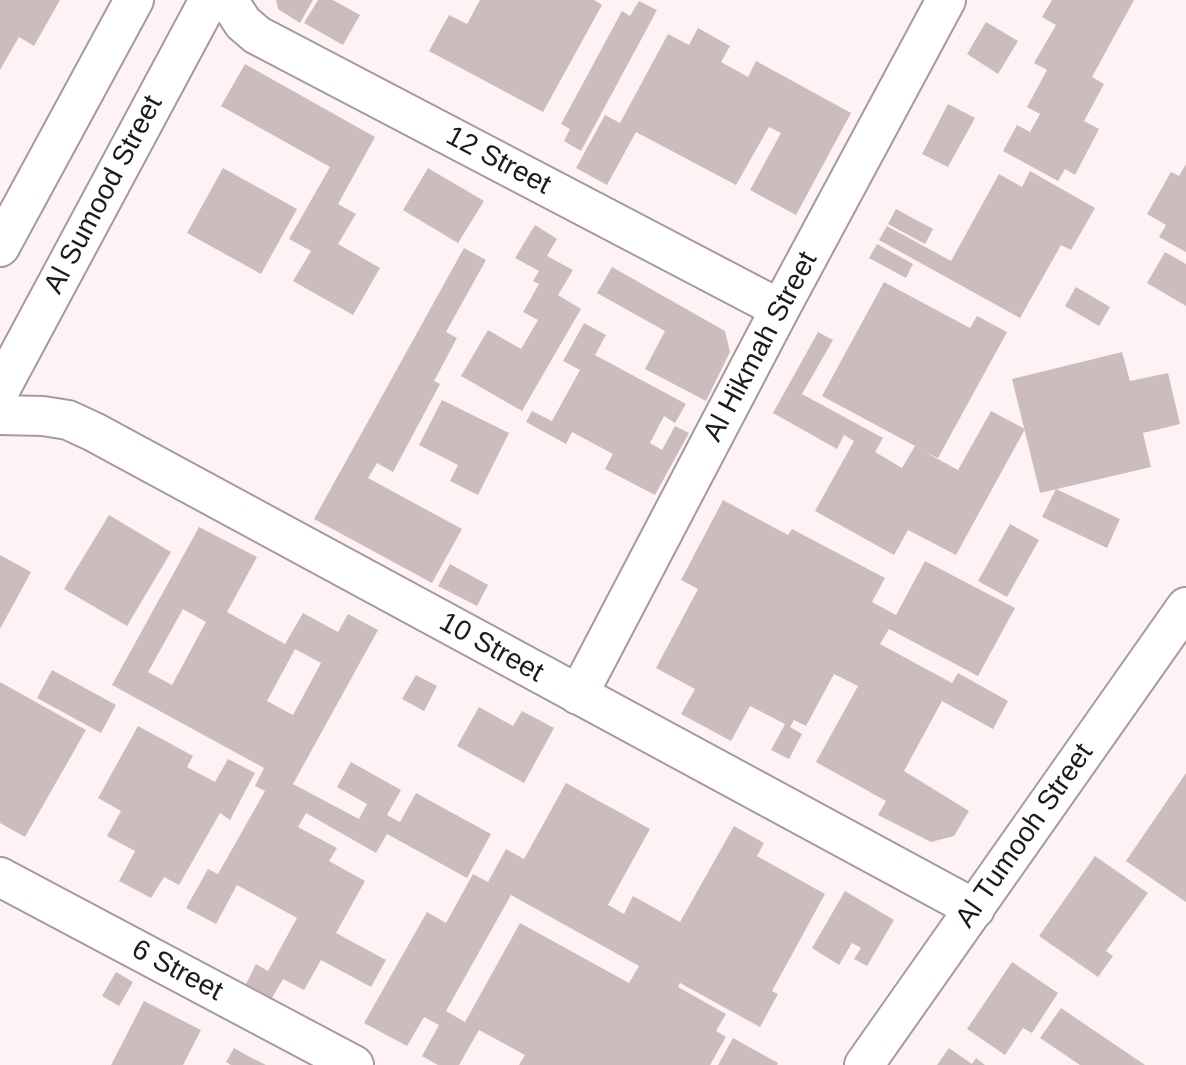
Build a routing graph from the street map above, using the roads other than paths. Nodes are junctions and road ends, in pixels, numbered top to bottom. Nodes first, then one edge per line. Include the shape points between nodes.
1 (134, 0) edge
2 (209, 0) edge
3 (228, 0) edge
4 (946, 0) edge
5 (0, 247) edge
6 (780, 309) junction
7 (0, 390) edge
8 (0, 415) edge
9 (1186, 607) edge
10 (578, 695) junction
11 (0, 877) edge
12 (975, 909) junction
13 (354, 1065) edge
14 (864, 1065) edge

1 - 5 street
2 - 7 street, Al Sumood Street
3 - 6 street, 12 Street via 257,35
4 - 6 street, Al Hikmah Street
6 - 10 street, Al Hikmah Street
8 - 10 street, 10 Street via 68,420 94,432
9 - 12 street, Al Tumooh Street
10 - 12 street, 10 Street
11 - 13 street, 6 Street
12 - 14 street, Al Tumooh Street

